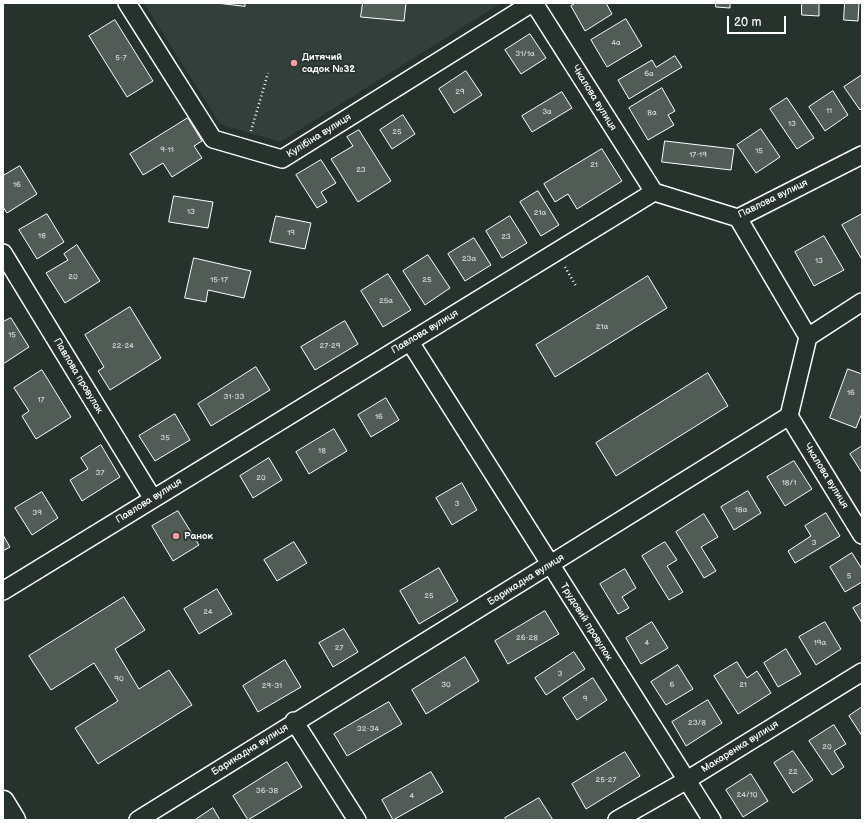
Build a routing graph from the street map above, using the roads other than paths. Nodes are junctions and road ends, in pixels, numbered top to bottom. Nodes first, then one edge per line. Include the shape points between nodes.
1 (127, 3) edge
2 (533, 3) edge
3 (862, 155) edge
4 (654, 192) junction
5 (738, 218) junction
6 (3, 253) edge
7 (862, 302) edge
8 (808, 337) junction
9 (410, 342) junction
10 (789, 416) junction
11 (153, 498) junction
12 (862, 535) edge
13 (550, 566) junction
14 (3, 591) edge
15 (862, 672) edge
16 (294, 721) junction
17 (687, 780) junction
18 (3, 802) edge
19 (14, 820) edge
20 (138, 820) edge
21 (356, 820) edge
22 (617, 820) edge
23 (712, 820) edge

1 - 2 street, Кулібіна вулиця via 213,139 282,159
2 - 4 street, Чкалова вулиця
3 - 5 street, Павлова вулиця
4 - 5 street, Павлова вулиця
4 - 9 street, Павлова вулиця
5 - 8 street
6 - 11 street, Павлова провулок
7 - 8 street
8 - 10 street
9 - 11 street, Павлова вулиця
9 - 13 street, Трудовий провулок
10 - 12 street, Чкалова вулиця
10 - 13 street, Барикадна вулиця
11 - 14 street, Павлова вулиця
13 - 16 street, Барикадна вулиця
13 - 17 street, Трудовий провулок
15 - 17 street, Макаренка вулиця
16 - 20 street, Барикадна вулиця
16 - 21 street
17 - 22 street, Макаренка вулиця
17 - 23 street, Трудовий провулок
18 - 19 street

